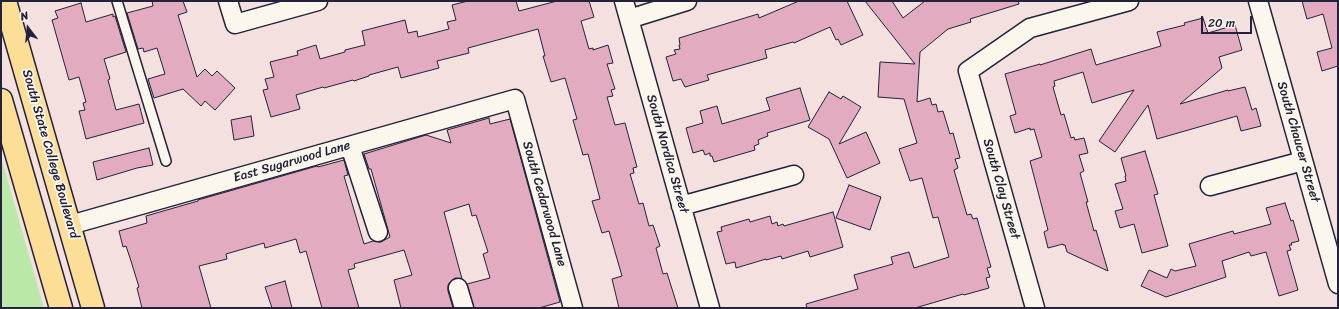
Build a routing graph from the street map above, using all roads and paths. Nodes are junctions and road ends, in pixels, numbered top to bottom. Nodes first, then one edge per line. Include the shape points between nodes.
1 (5, 1) edge
2 (117, 1) edge
3 (228, 1) edge
4 (318, 1) edge
5 (624, 1) edge
6 (687, 1) edge
7 (1129, 1) edge
8 (1258, 1) edge
9 (629, 19) junction
10 (1, 100) edge
11 (515, 100) joint
12 (350, 146) junction
13 (166, 161) dead end
14 (1304, 161) junction
15 (794, 175) dead end
16 (1210, 186) dead end
17 (681, 206) junction
18 (70, 225) junction
19 (378, 232) dead end
20 (1338, 284) edge
21 (458, 288) dead end
22 (61, 308) edge
23 (93, 308) edge
24 (464, 308) edge
25 (573, 308) edge
26 (710, 308) edge
27 (1035, 308) edge

1 - 18 main road, South State College Boulevard
2 - 13 lane
3 - 4 street via 235,24
5 - 9 street, South Nordica Street
6 - 9 street
7 - 27 street, South Clay Street via 1030,28 968,71
8 - 14 street, South Chaucer Street
9 - 17 street, South Nordica Street
10 - 22 main road
11 - 12 street, East Sugarwood Lane
11 - 25 street, South Cedarwood Lane
12 - 18 street, East Sugarwood Lane
12 - 19 street
14 - 16 street
14 - 20 street, South Chaucer Street
15 - 17 street
17 - 26 street, South Nordica Street
18 - 23 main road, South State College Boulevard
21 - 24 street

